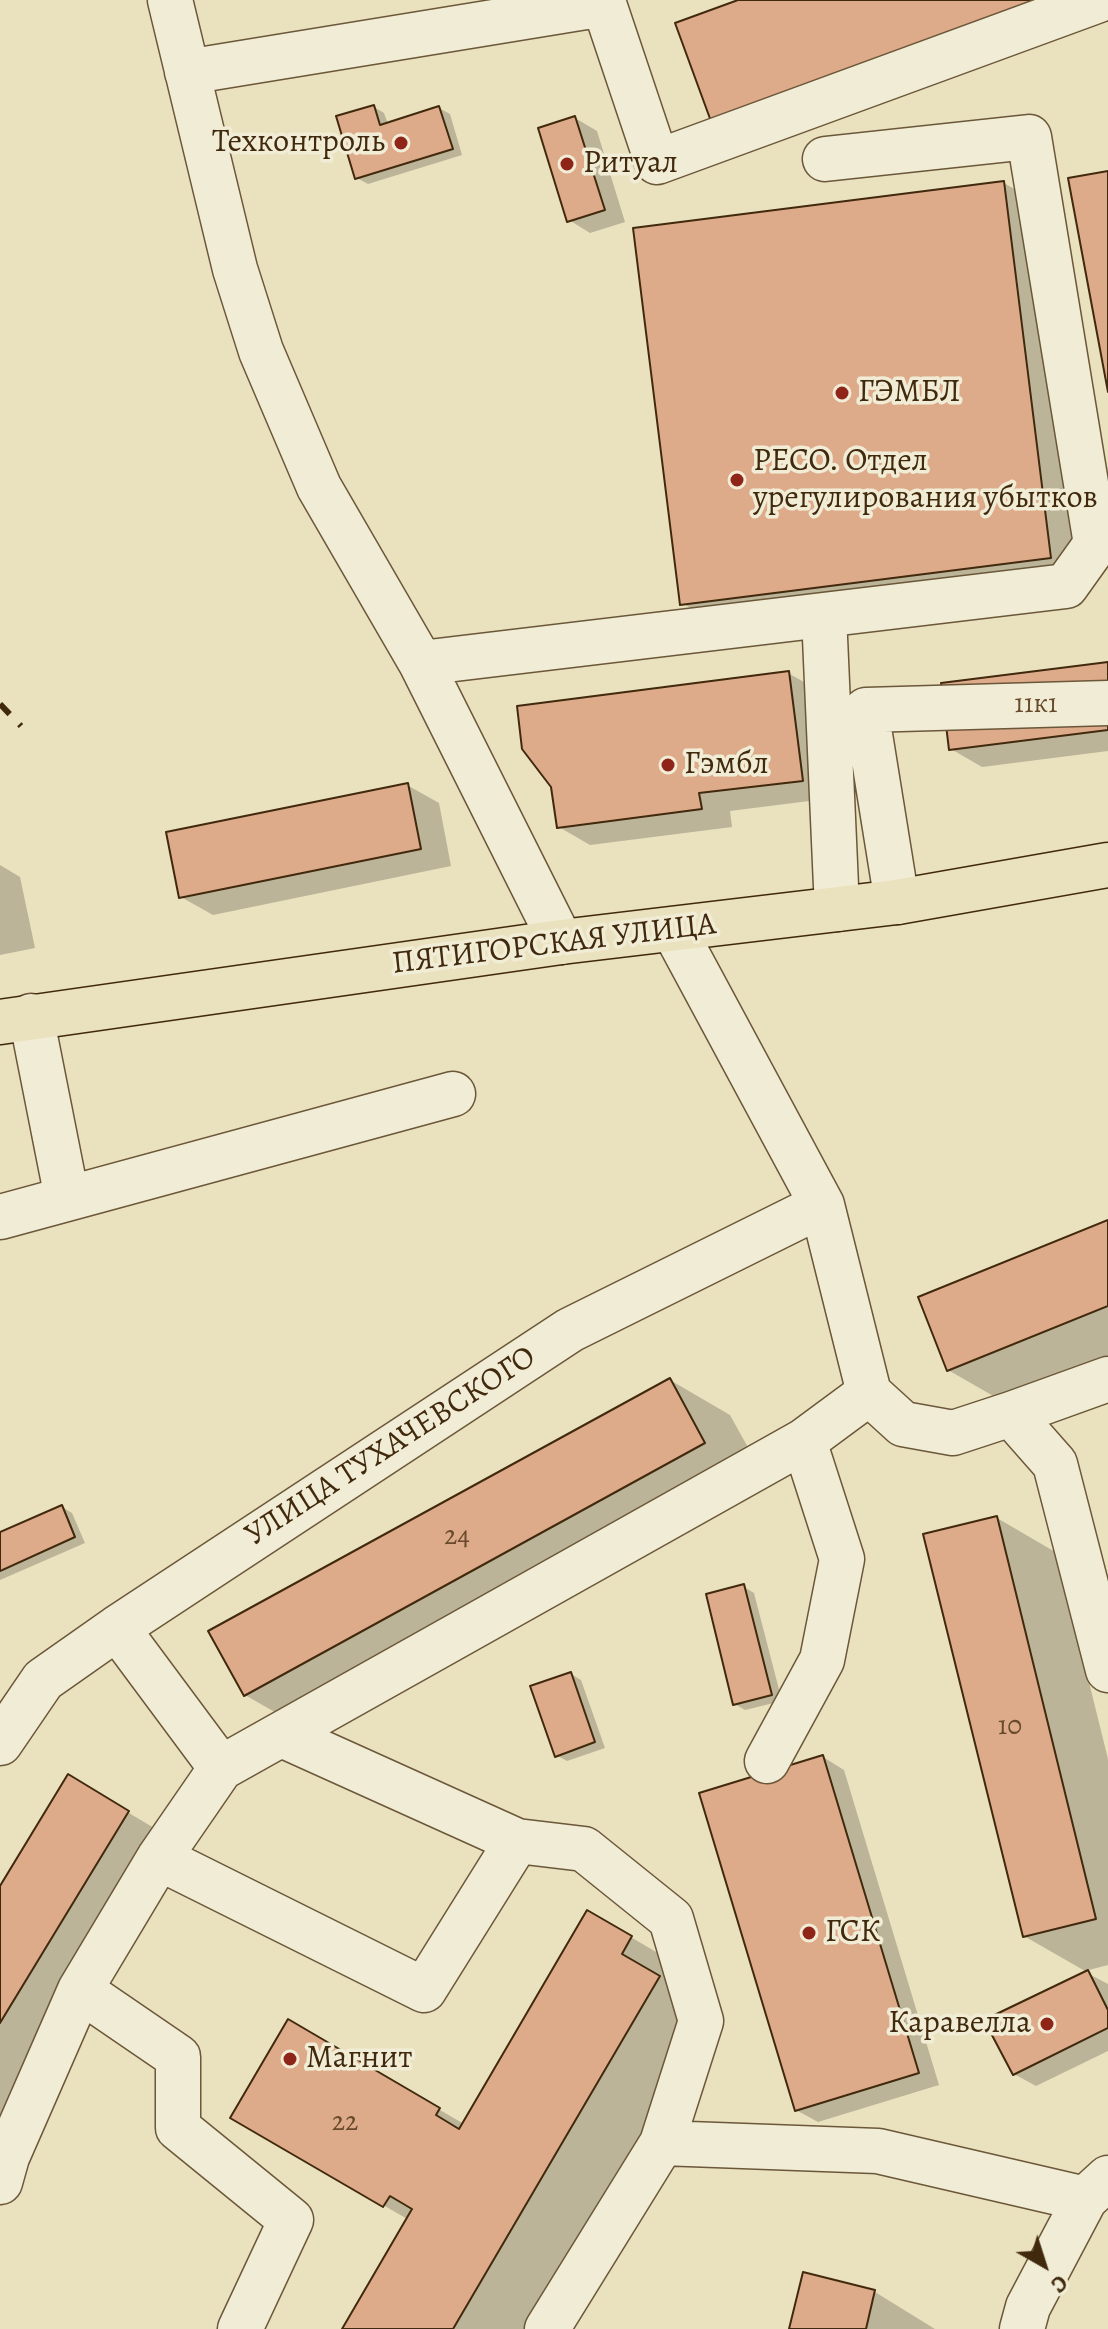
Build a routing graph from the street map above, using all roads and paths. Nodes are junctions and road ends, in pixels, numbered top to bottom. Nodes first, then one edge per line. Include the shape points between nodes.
1 (170, 0) edge
2 (1099, 0) edge
3 (610, 2) edge
4 (187, 72) junction
5 (825, 159) dead end
6 (824, 615) junction
7 (421, 663) junction
8 (1108, 703) edge
9 (1108, 865) edge
10 (897, 902) junction
11 (837, 909) junction
12 (674, 930) junction
13 (561, 942) junction
14 (16, 1019) edge
15 (453, 1094) dead end
16 (67, 1198) junction
17 (822, 1205) junction
18 (0, 1217) edge
19 (1108, 1379) edge
20 (869, 1393) junction
21 (1011, 1414) junction
22 (804, 1441) junction
23 (117, 1628) junction
24 (1108, 1670) edge
25 (282, 1735) junction
26 (0, 1743) edge
27 (767, 1761) dead end
28 (221, 1768) junction
29 (517, 1841) junction
30 (159, 1858) junction
31 (80, 1990) junction
32 (662, 2143) junction
33 (0, 2182) edge
34 (1096, 2188) edge
35 (240, 2329) edge
36 (547, 2329) edge
37 (1022, 2329) edge

1 - 4 street
2 - 3 street via 657,162
3 - 4 street
4 - 7 street via 235,269 261,351 319,487
5 - 6 street via 1029,137 1096,544 1066,586
6 - 7 street
6 - 11 street
7 - 13 street
8 - 10 street via 866,710
9 - 10 main road, ПЯТИГОРСКАЯ УЛИЦА
10 - 11 main road, ПЯТИГОРСКАЯ УЛИЦА
11 - 12 main road, ПЯТИГОРСКАЯ УЛИЦА
12 - 13 main road, ПЯТИГОРСКАЯ УЛИЦА
12 - 17 street
13 - 14 main road, ПЯТИГОРСКАЯ УЛИЦА
14 - 16 street
15 - 16 street
16 - 18 street
17 - 20 street
17 - 23 street, УЛИЦА ТУХАЧЕВСКОГО via 570,1330
19 - 21 street
20 - 21 street via 903,1424 953,1433
20 - 22 street
21 - 24 street via 1055,1464
22 - 25 street
22 - 27 street via 842,1559 822,1660
23 - 26 street, УЛИЦА ТУХАЧЕВСКОГО via 43,1680
23 - 28 street
25 - 28 street
25 - 29 street
28 - 30 street
29 - 30 street via 424,1990
29 - 32 street via 584,1849 671,1919 701,2021
30 - 31 street
31 - 33 street
31 - 35 street via 178,2057 178,2128 291,2220
32 - 34 street via 878,2151
32 - 36 street
34 - 37 street via 1028,2307

